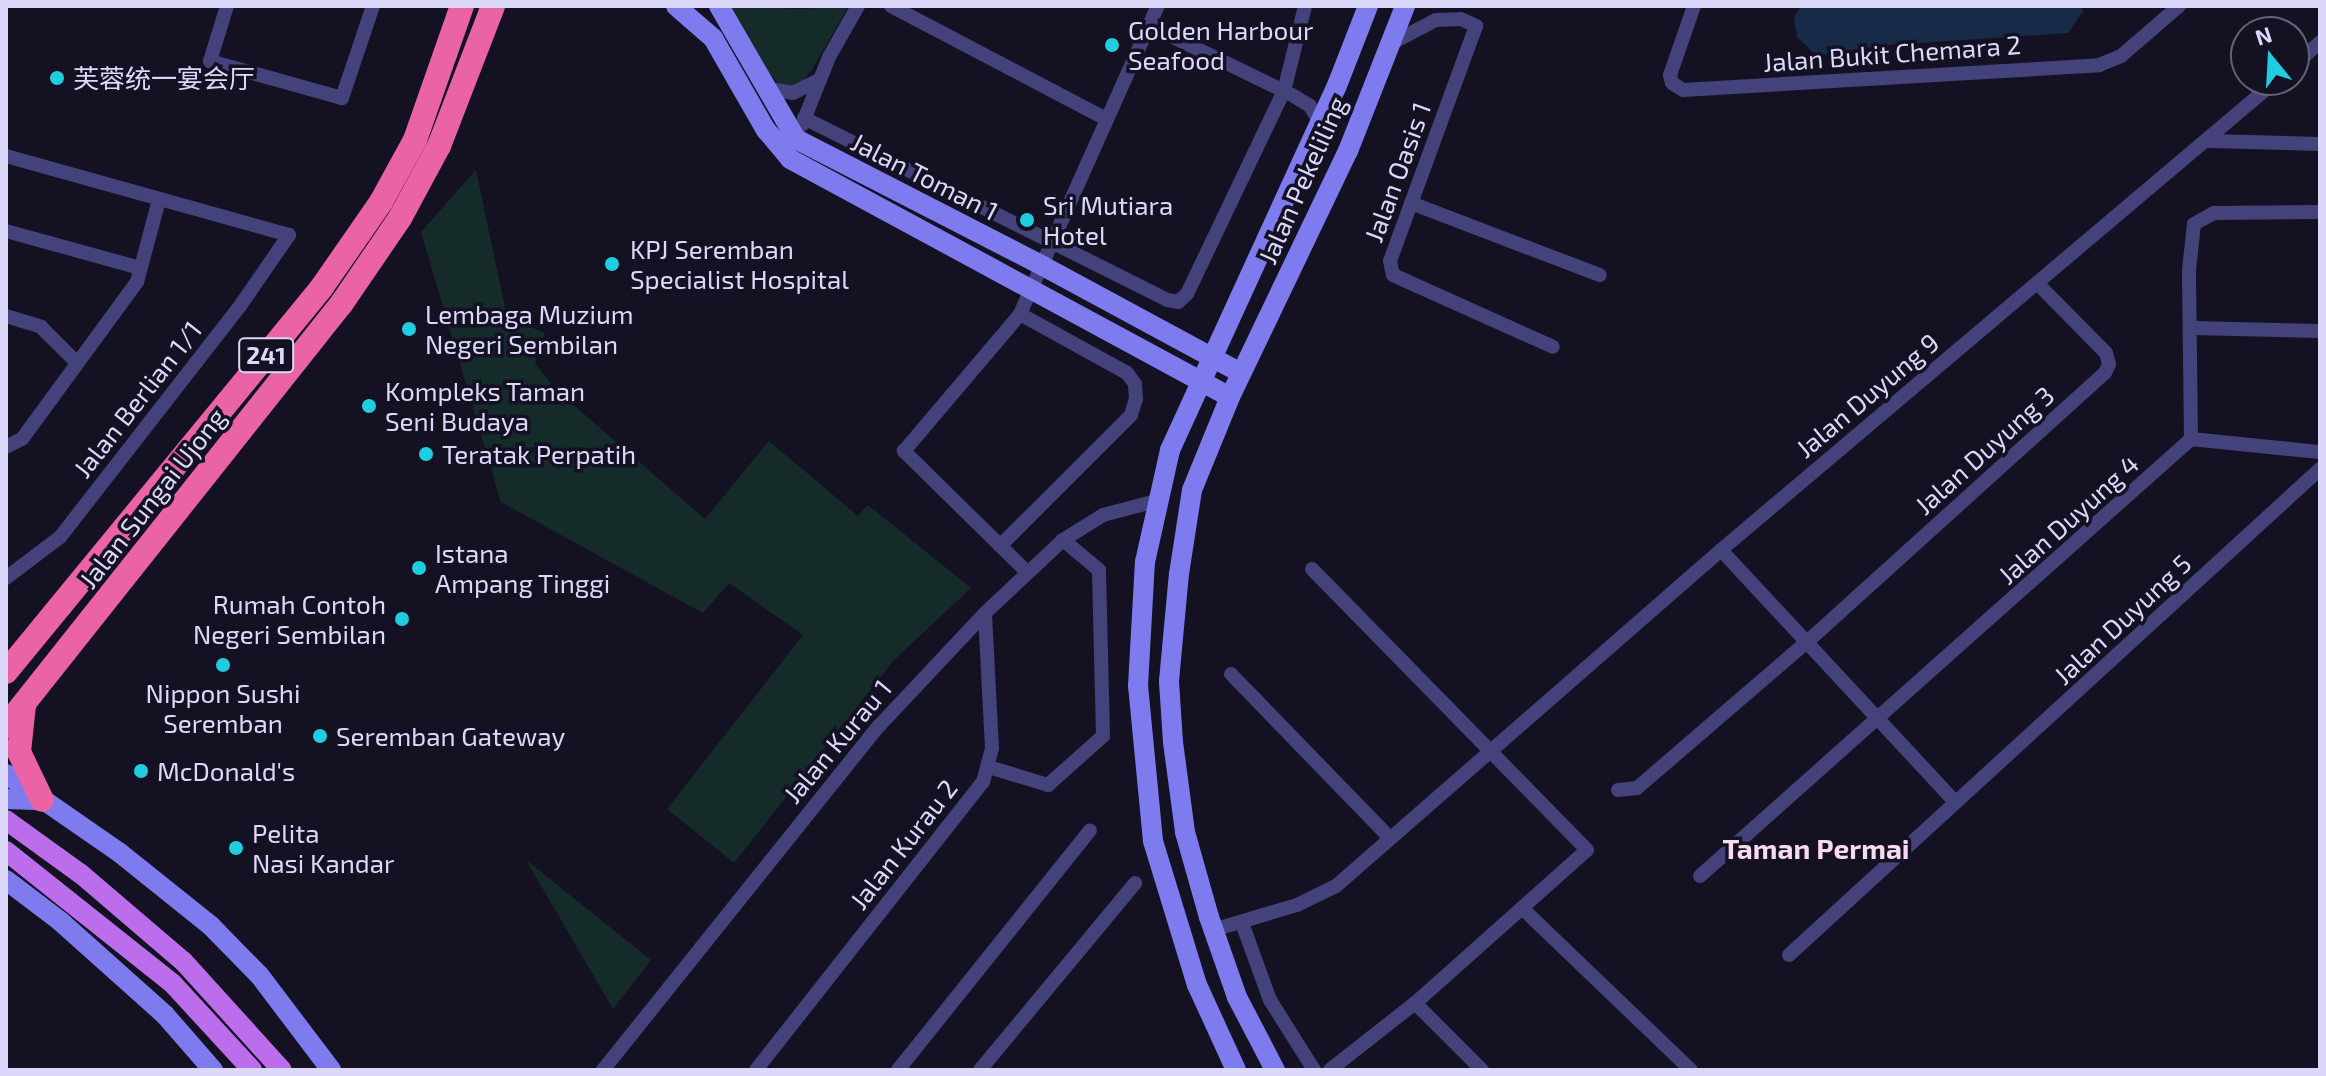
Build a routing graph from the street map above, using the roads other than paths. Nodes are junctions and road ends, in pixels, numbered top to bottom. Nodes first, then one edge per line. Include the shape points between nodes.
1 (227, 6) edge
2 (373, 6) edge
3 (462, 6) edge
4 (676, 6) edge
5 (719, 6) edge
6 (858, 6) edge
7 (891, 6) edge
8 (1158, 6) edge
9 (1305, 6) edge
10 (1368, 6) edge
11 (1405, 6) edge
12 (1448, 6) edge
13 (1694, 6) edge
14 (2179, 6) edge
15 (494, 9) edge
16 (1461, 19) junction
17 (1150, 26) junction
18 (1389, 45) junction
19 (820, 79) junction
20 (1336, 88) junction
21 (769, 89) junction
22 (1288, 93) junction
23 (2259, 96) edge
24 (804, 118) junction
25 (1106, 119) junction
26 (1320, 122) junction
27 (2209, 141) junction
28 (2320, 144) edge
29 (793, 149) junction
30 (6, 156) edge
31 (889, 161) junction
32 (880, 182) junction
33 (159, 200) junction
34 (1411, 203) junction
35 (2320, 212) edge
36 (6, 231) edge
37 (1053, 242) junction
38 (1043, 266) junction
39 (140, 268) junction
40 (1600, 275) dead end
41 (2038, 284) junction
42 (1032, 288) junction
43 (1020, 314) junction
44 (6, 316) edge
45 (2191, 328) junction
46 (2320, 331) edge
47 (1553, 347) dead end
48 (1211, 358) junction
49 (77, 363) junction
50 (1241, 373) junction
51 (1202, 380) junction
52 (1230, 397) junction
53 (2191, 439) junction
54 (6, 447) edge
55 (2320, 452) edge
56 (2320, 469) edge
57 (1156, 501) junction
58 (1063, 540) junction
59 (1000, 546) junction
60 (1721, 550) junction
61 (1312, 569) dead end
62 (1027, 572) junction
63 (6, 578) edge
64 (985, 613) junction
65 (1807, 642) junction
66 (7, 670) edge
67 (1231, 674) dead end
68 (24, 703) junction
69 (1879, 719) junction
70 (6, 726) edge
71 (1491, 750) junction
72 (989, 767) junction
73 (6, 774) edge
74 (1618, 790) dead end
75 (6, 799) edge
76 (42, 800) junction
77 (1955, 802) junction
78 (6, 820) edge
79 (1090, 830) dead end
80 (1390, 838) junction
81 (6, 851) edge
82 (1700, 876) dead end
83 (6, 880) edge
84 (1135, 883) dead end
85 (1523, 909) junction
86 (1242, 923) junction
87 (1213, 930) junction
88 (1789, 955) dead end
89 (1415, 1003) junction
90 (1231, 1068) edge
91 (213, 1070) edge
92 (252, 1070) edge
93 (282, 1070) edge
94 (331, 1070) edge
95 (603, 1070) edge
96 (756, 1070) edge
97 (898, 1070) edge
98 (980, 1070) edge
99 (1275, 1070) edge
100 (1314, 1070) edge
101 (1330, 1070) edge
102 (1482, 1070) edge
103 (1691, 1070) edge

1 - 2 street via 210,61 342,98
3 - 66 highway, Jalan Sungai Ujong / 241 via 415,140 322,287
4 - 29 street, Jalan Toman 1 via 713,38 766,130
5 - 21 street
6 - 19 street
7 - 25 street
8 - 17 street
9 - 22 street
10 - 20 street, Jalan Pekeliling
11 - 18 street, Jalan Pekeliling
12 - 16 street
13 - 14 street, Jalan Bukit Chemara 2 via 1670,75 1683,90 2099,65 2121,56
15 - 68 highway, Jalan Sungai Ujong / 241 via 439,146 392,231 342,303
16 - 18 street via 1426,23
16 - 34 street, Jalan Oasis 1 via 1476,26
17 - 22 street
17 - 25 street
18 - 50 street, Jalan Pekeliling via 1348,151
19 - 21 street via 793,93
19 - 24 street
20 - 22 street via 1312,96
20 - 26 street, Jalan Pekeliling
21 - 29 street
22 - 26 street via 1310,106
22 - 37 street via 1187,294 1178,302
23 - 27 street, Jalan Duyung 9
24 - 29 street
24 - 31 street
25 - 37 street
26 - 48 street, Jalan Pekeliling
27 - 28 street
27 - 41 street, Jalan Duyung 9
29 - 32 street, Jalan Toman 1
29 - 42 street, Jalan Toman 1
30 - 33 street
31 - 32 street
31 - 37 street
32 - 38 street, Jalan Toman 1
33 - 39 street
33 - 63 street, Jalan Berlian 1/1 via 289,235 60,537
34 - 40 street
34 - 47 street, Jalan Oasis 1 via 1390,261 1393,275
35 - 45 street via 2214,213 2198,220 2191,231
36 - 39 street
37 - 38 street
38 - 42 street
38 - 48 street, Jalan Toman 1
39 - 49 street via 137,282
41 - 60 street, Jalan Duyung 9
41 - 65 street, Jalan Duyung 3 via 2106,353 2105,373
42 - 43 street
42 - 51 street, Jalan Toman 1
43 - 59 street via 904,451
43 - 59 street via 1127,373 1136,399 1131,415
44 - 49 street via 41,327
45 - 46 street
45 - 53 street
48 - 50 street, Jalan Toman 1
48 - 51 street, Jalan Pekeliling
49 - 54 street via 22,439
50 - 52 street, Jalan Pekeliling
51 - 52 street, Jalan Toman 1
51 - 57 street, Jalan Pekeliling via 1170,450
52 - 87 street, Jalan Pekeliling via 1192,490 1169,681 1183,817
53 - 55 street
53 - 69 street, Jalan Duyung 4
56 - 77 street, Jalan Duyung 5
57 - 58 street, Jalan Kurau 1 via 1103,515
57 - 90 street, Jalan Pekeliling via 1138,656 1150,815 1161,873
58 - 62 street, Jalan Kurau 1
58 - 72 street via 1099,570 1103,736 1048,785
59 - 62 street
60 - 65 street
60 - 71 street, Jalan Duyung 9
61 - 71 street
62 - 64 street, Jalan Kurau 1
64 - 72 street, Jalan Kurau 2
64 - 95 street, Jalan Kurau 1 via 879,726
65 - 69 street
65 - 74 street, Jalan Duyung 3 via 1637,788
67 - 80 street
68 - 70 highway, Jalan Sungai Ujong / 241
68 - 76 highway via 19,752
69 - 77 street
69 - 82 street, Jalan Duyung 4
71 - 80 street, Jalan Duyung 9
71 - 85 street via 1587,850
72 - 96 street, Jalan Kurau 2 via 983,782
73 - 76 street
75 - 76 street
76 - 94 street via 120,853 211,926 260,976
77 - 88 street, Jalan Duyung 5
78 - 93 main road via 81,874 183,961
79 - 97 street
80 - 86 street, Jalan Duyung 9 via 1336,886
81 - 92 main road via 173,984
83 - 91 street via 165,1015
84 - 98 street
85 - 89 street
85 - 103 street
86 - 87 street, Jalan Duyung 9
86 - 100 street via 1270,1000
87 - 99 street, Jalan Pekeliling via 1249,1024
89 - 101 street
89 - 102 street

